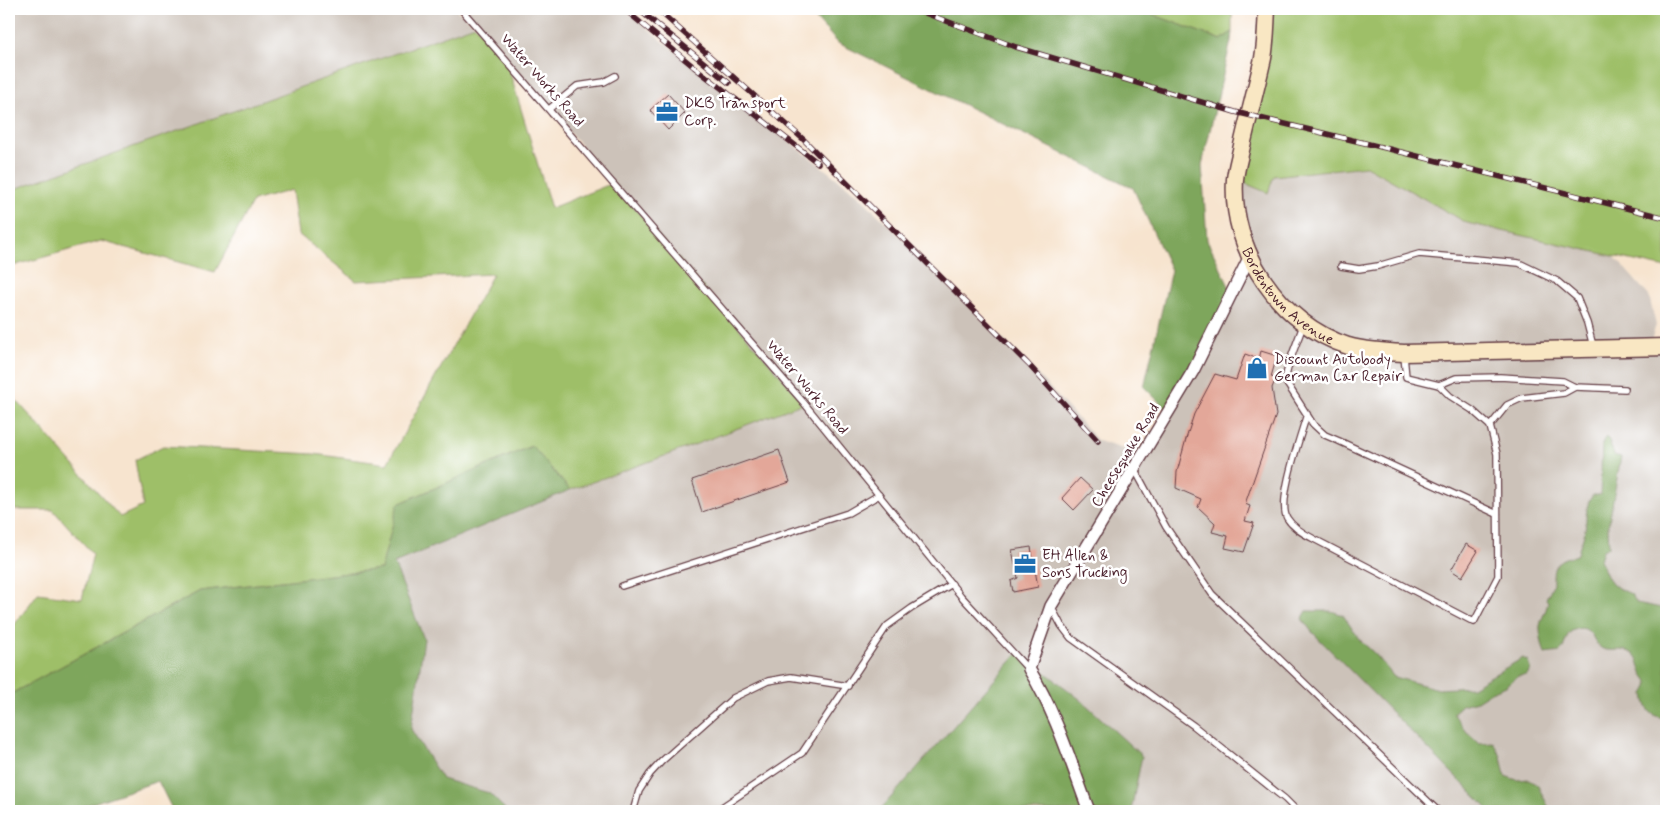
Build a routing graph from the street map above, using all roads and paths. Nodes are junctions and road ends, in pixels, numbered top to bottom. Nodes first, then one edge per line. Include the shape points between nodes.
1 (461, 9) edge
2 (1267, 9) edge
3 (614, 76) dead end
4 (549, 110) junction
5 (1250, 256) junction
6 (1341, 266) dead end
7 (1304, 323) junction
8 (1666, 347) edge
9 (1594, 348) junction
10 (1404, 354) junction
11 (1439, 385) junction
12 (1576, 387) junction
13 (1625, 389) dead end
14 (1307, 414) junction
15 (1490, 426) junction
16 (1134, 468) junction
17 (879, 495) junction
18 (1497, 514) junction
19 (952, 584) junction
20 (622, 586) dead end
21 (1051, 606) junction
22 (1029, 670) junction
23 (848, 686) junction
24 (635, 811) edge
25 (716, 811) edge
26 (1089, 811) edge
27 (1297, 811) edge
28 (1438, 811) edge

1 - 4 lane, Water Works Road
2 - 5 main road, Bordentown Avenue via 1263,55 1235,179 1237,218
3 - 4 lane via 604,82 577,86
4 - 17 lane, Water Works Road via 804,403
5 - 7 main road, Bordentown Avenue via 1284,306
5 - 16 street, Cheesequake Road via 1193,371
6 - 9 lane via 1359,269 1419,254 1519,263 1557,281 1577,298
7 - 10 main road, Bordentown Avenue via 1348,346
7 - 14 lane via 1286,382
8 - 9 main road, Bordentown Avenue
9 - 10 main road, Bordentown Avenue
10 - 11 lane via 1406,377
11 - 12 lane via 1456,378 1500,377 1563,381
11 - 15 lane
12 - 13 lane
12 - 15 lane via 1564,394 1522,398 1507,405
14 - 18 lane via 1325,435
14 - 18 lane via 1285,493 1284,512 1290,523 1308,536 1474,622 1498,576
15 - 18 lane via 1497,454
16 - 21 street, Cheesequake Road
16 - 28 lane via 1166,527 1212,594
17 - 19 lane, Water Works Road
17 - 20 lane via 848,513
19 - 22 lane, Water Works Road
19 - 23 lane via 887,626
21 - 22 street, Cheesequake Road
21 - 27 lane via 1071,638 1194,726
22 - 26 street, Water Works Road via 1060,732
23 - 24 lane via 791,677 768,681 733,698 650,774 639,791
23 - 25 lane via 802,753

